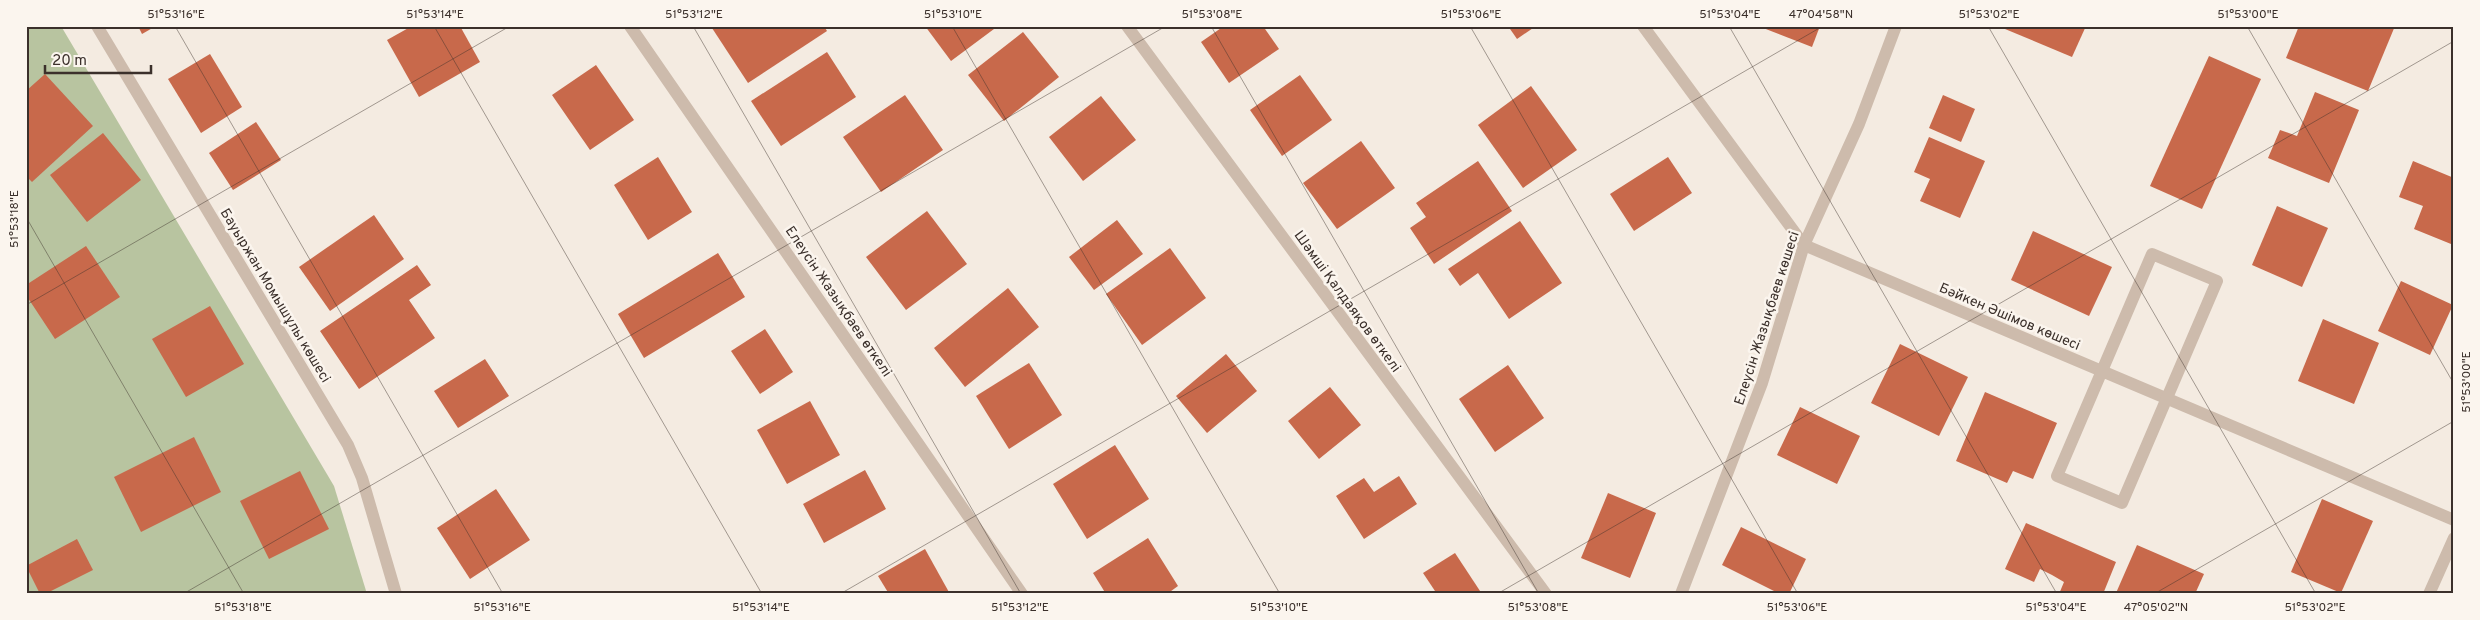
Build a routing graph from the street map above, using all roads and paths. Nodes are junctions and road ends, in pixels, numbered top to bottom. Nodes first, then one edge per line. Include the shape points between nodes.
1 (97, 26) edge
2 (630, 26) edge
3 (1127, 26) edge
4 (1643, 26) edge
5 (1896, 26) edge
6 (1804, 245) junction
7 (2101, 371) junction
8 (2167, 398) junction
9 (2454, 520) edge
10 (2454, 538) edge
11 (396, 594) edge
12 (1022, 594) edge
13 (1546, 594) edge
14 (1681, 594) edge
15 (2429, 594) edge

1 - 11 street, Бауыржан Момышұлы көшесі via 348,445 362,478
2 - 12 street, Елеусін Жазықбаев өткелі
3 - 13 street, Шәмші Қалдаяқов өткелі
4 - 6 street
5 - 6 street, Елеусін Жазықбаев көшесі via 1859,124
6 - 7 street, Бәйкен Әшімов көшесі
6 - 14 street, Елеусін Жазықбаев көшесі via 1762,383
7 - 8 street, Бәйкен Әшімов көшесі
7 - 8 street via 2057,476 2122,503
7 - 8 street via 2152,254 2160,257 2217,282
8 - 9 street, Бәйкен Әшімов көшесі
10 - 15 street

